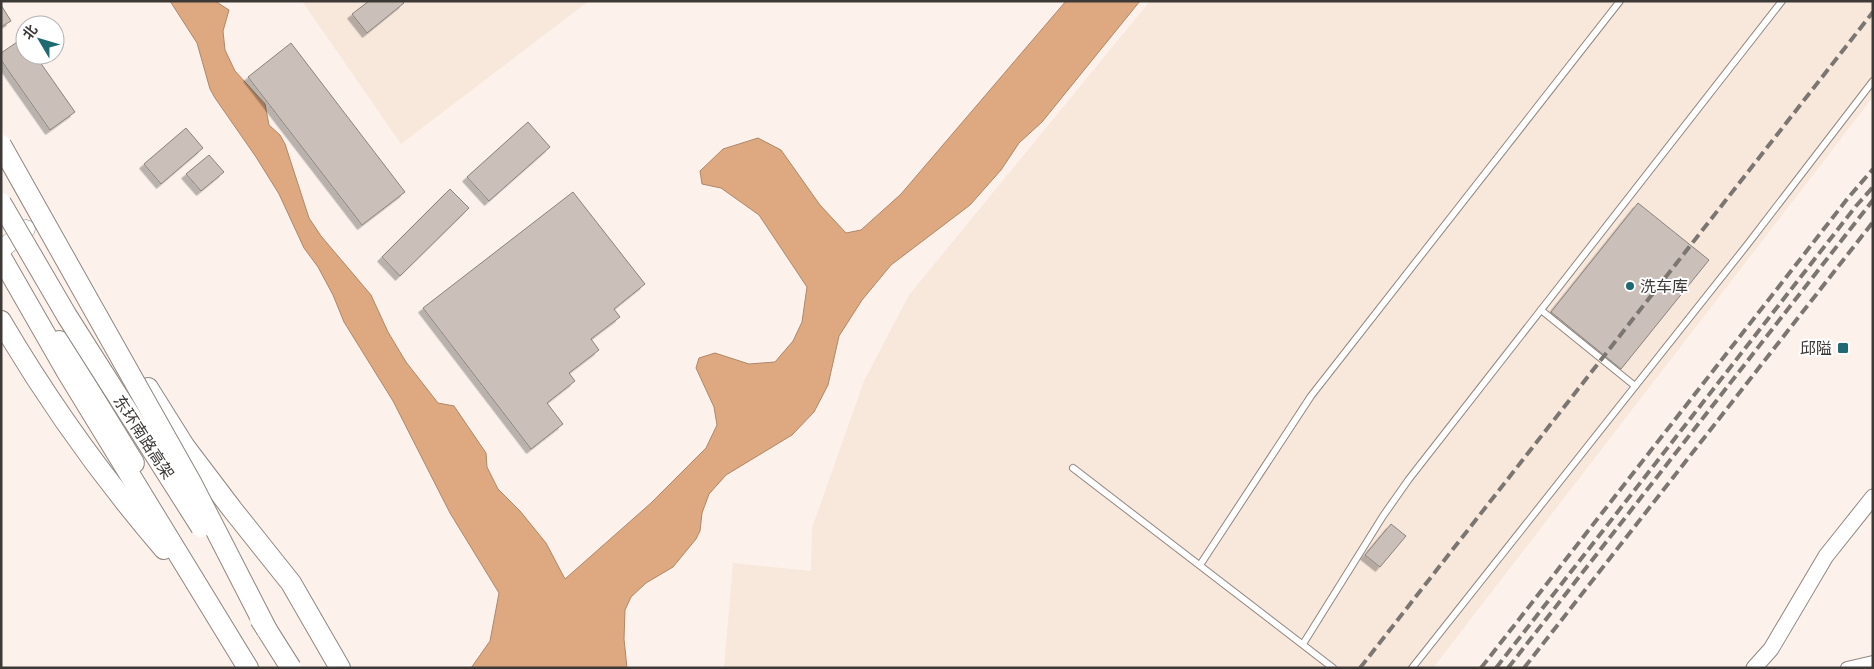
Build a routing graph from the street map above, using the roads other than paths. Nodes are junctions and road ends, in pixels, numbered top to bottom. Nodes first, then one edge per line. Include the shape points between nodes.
1 (1620, 1) edge
2 (1782, 1) edge
3 (1873, 82) edge
4 (1, 144) edge
5 (1, 154) edge
6 (6, 212) edge
7 (26, 229) dead end
8 (1, 250) edge
9 (1, 257) edge
10 (1541, 310) junction
11 (1, 321) edge
12 (1636, 386) junction
13 (1073, 468) dead end
14 (1873, 497) edge
15 (1200, 565) junction
16 (203, 594) junction
17 (267, 630) junction
18 (1303, 644) junction
19 (1873, 662) edge
20 (248, 668) edge
21 (256, 668) edge
22 (291, 668) edge
23 (340, 668) edge
24 (1333, 668) edge
25 (1412, 668) edge
26 (1754, 668) edge
27 (1847, 668) edge

1 - 15 lane via 1311,396
2 - 10 lane
3 - 12 lane
4 - 17 main road, bridge via 192,484
5 - 23 main road via 185,447 291,583
6 - 17 main road, 东环南路高架, bridge via 67,316
7 - 8 main road
8 - 21 main road via 88,385
9 - 16 main road, 东环南路高架 via 67,372
10 - 12 lane
10 - 18 lane via 1409,479
11 - 16 main road via 111,486
12 - 25 lane
13 - 15 lane
14 - 26 street via 1826,556 1771,649
15 - 18 lane
16 - 20 main road, 东环南路高架
17 - 22 main road, 东环南路高架, bridge
18 - 24 lane
19 - 27 street

